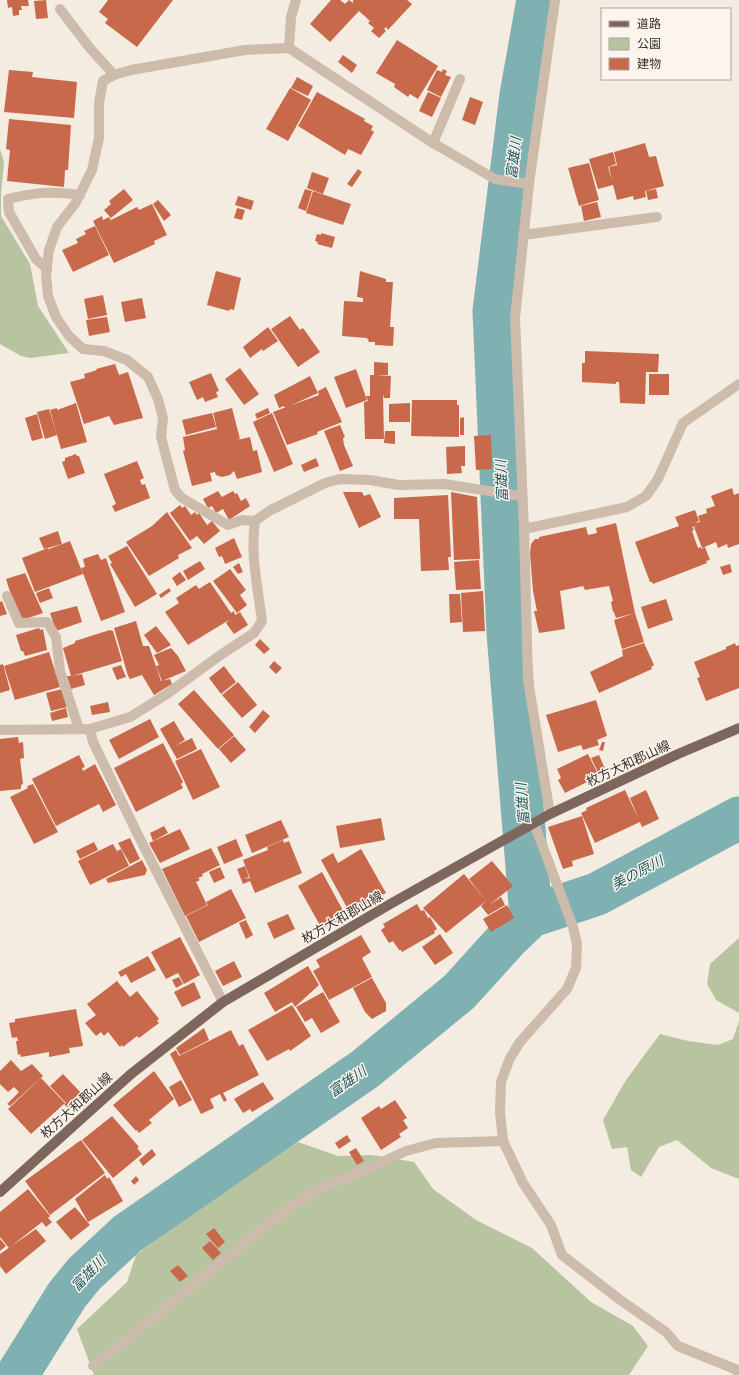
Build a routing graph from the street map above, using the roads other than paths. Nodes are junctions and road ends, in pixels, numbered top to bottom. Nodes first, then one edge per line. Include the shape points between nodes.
1 (296, 0) edge
2 (555, 0) edge
3 (60, 9) dead end
4 (289, 48) junction
5 (114, 75) junction
6 (460, 79) dead end
7 (433, 143) junction
8 (528, 184) junction
9 (80, 194) junction
10 (657, 217) dead end
11 (523, 235) junction
12 (47, 269) junction
13 (739, 384) edge
14 (521, 496) junction
15 (254, 521) junction
16 (524, 528) junction
17 (7, 596) dead end
18 (739, 728) edge
19 (79, 729) junction
20 (90, 729) junction
21 (0, 730) edge
22 (550, 814) junction
23 (534, 823) junction
24 (224, 1002) junction
25 (503, 1141) junction
26 (0, 1192) edge
27 (93, 1366) dead end
28 (739, 1375) edge

1 - 4 street via 291,17
2 - 8 street
3 - 5 street
4 - 5 street via 245,50
4 - 7 street
5 - 9 street via 103,81 99,103 99,138 92,170
6 - 7 street
7 - 8 street via 495,180
8 - 11 street
9 - 12 street via 57,227 49,250
9 - 12 street via 36,192 8,199 9,212 36,259
10 - 11 street
11 - 14 street via 515,318
12 - 15 street via 48,296 56,317 70,336 83,349 104,351 127,360 148,377 163,418 161,437 175,490 182,498 228,525 242,520
13 - 16 street via 683,423 658,479 646,496 627,507
14 - 15 street via 444,484 399,485 370,480 340,479 326,483
14 - 16 street
15 - 20 street via 254,572 262,621 254,633 130,718
16 - 22 street via 528,680
17 - 19 street via 19,623 47,622 56,637 60,671
18 - 22 main road, 枚方大和郡山線
19 - 20 street
19 - 21 street
20 - 24 street via 93,742
22 - 23 main road, 枚方大和郡山線
23 - 24 main road, 枚方大和郡山線
23 - 25 street via 573,927 577,944 576,968 567,989 520,1042 510,1058 501,1082 500,1112
24 - 26 main road, 枚方大和郡山線 via 131,1074
25 - 27 street via 428,1145 406,1151 324,1187 294,1204
25 - 28 street via 523,1183 551,1225 562,1255 666,1332 678,1346 735,1369

